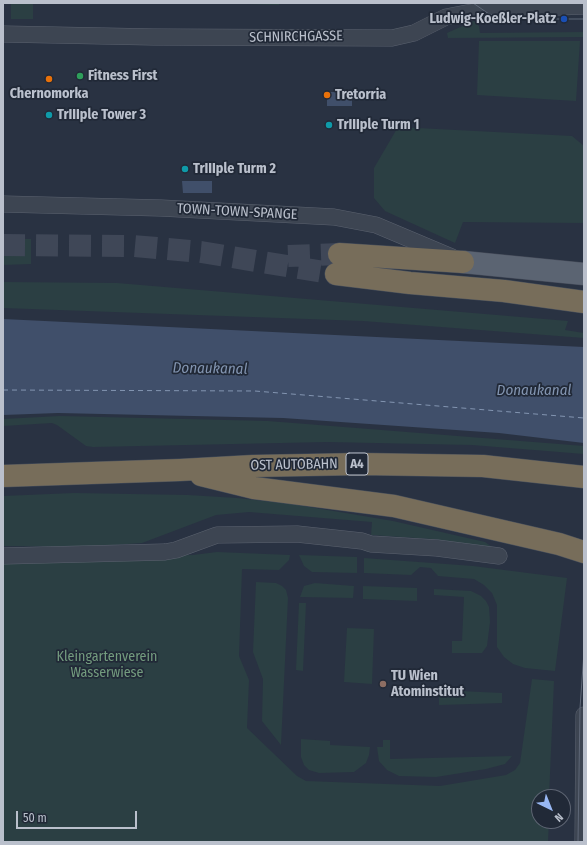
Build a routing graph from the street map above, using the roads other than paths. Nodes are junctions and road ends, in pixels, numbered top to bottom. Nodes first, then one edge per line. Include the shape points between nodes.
1 (489, 3) edge
2 (584, 6) edge
3 (507, 8) junction
4 (450, 10) edge
5 (3, 34) edge
6 (3, 204) edge
7 (463, 262) junction
8 (584, 274) edge
9 (584, 302) edge
10 (180, 470) junction
11 (3, 476) edge
12 (584, 477) edge
13 (584, 552) edge
14 (3, 556) edge
15 (499, 556) dead end
16 (584, 715) edge
17 (583, 842) edge

1 - 3 street
2 - 3 street, SCHNIRCHGASSE
3 - 4 street, SCHNIRCHGASSE
4 - 5 street, SCHNIRCHGASSE via 414,33 392,38
6 - 7 street, TOWN-TOWN-SPANGE via 161,208 334,217 376,225
7 - 8 main road
7 - 9 highway via 337,264 410,283 511,292
10 - 11 highway, OST AUTOBAHN / A4
10 - 12 highway, OST AUTOBAHN / A4 via 253,466 438,464
10 - 13 highway via 254,488 394,506 552,542
14 - 15 street via 165,552 217,535 297,534
16 - 17 street

